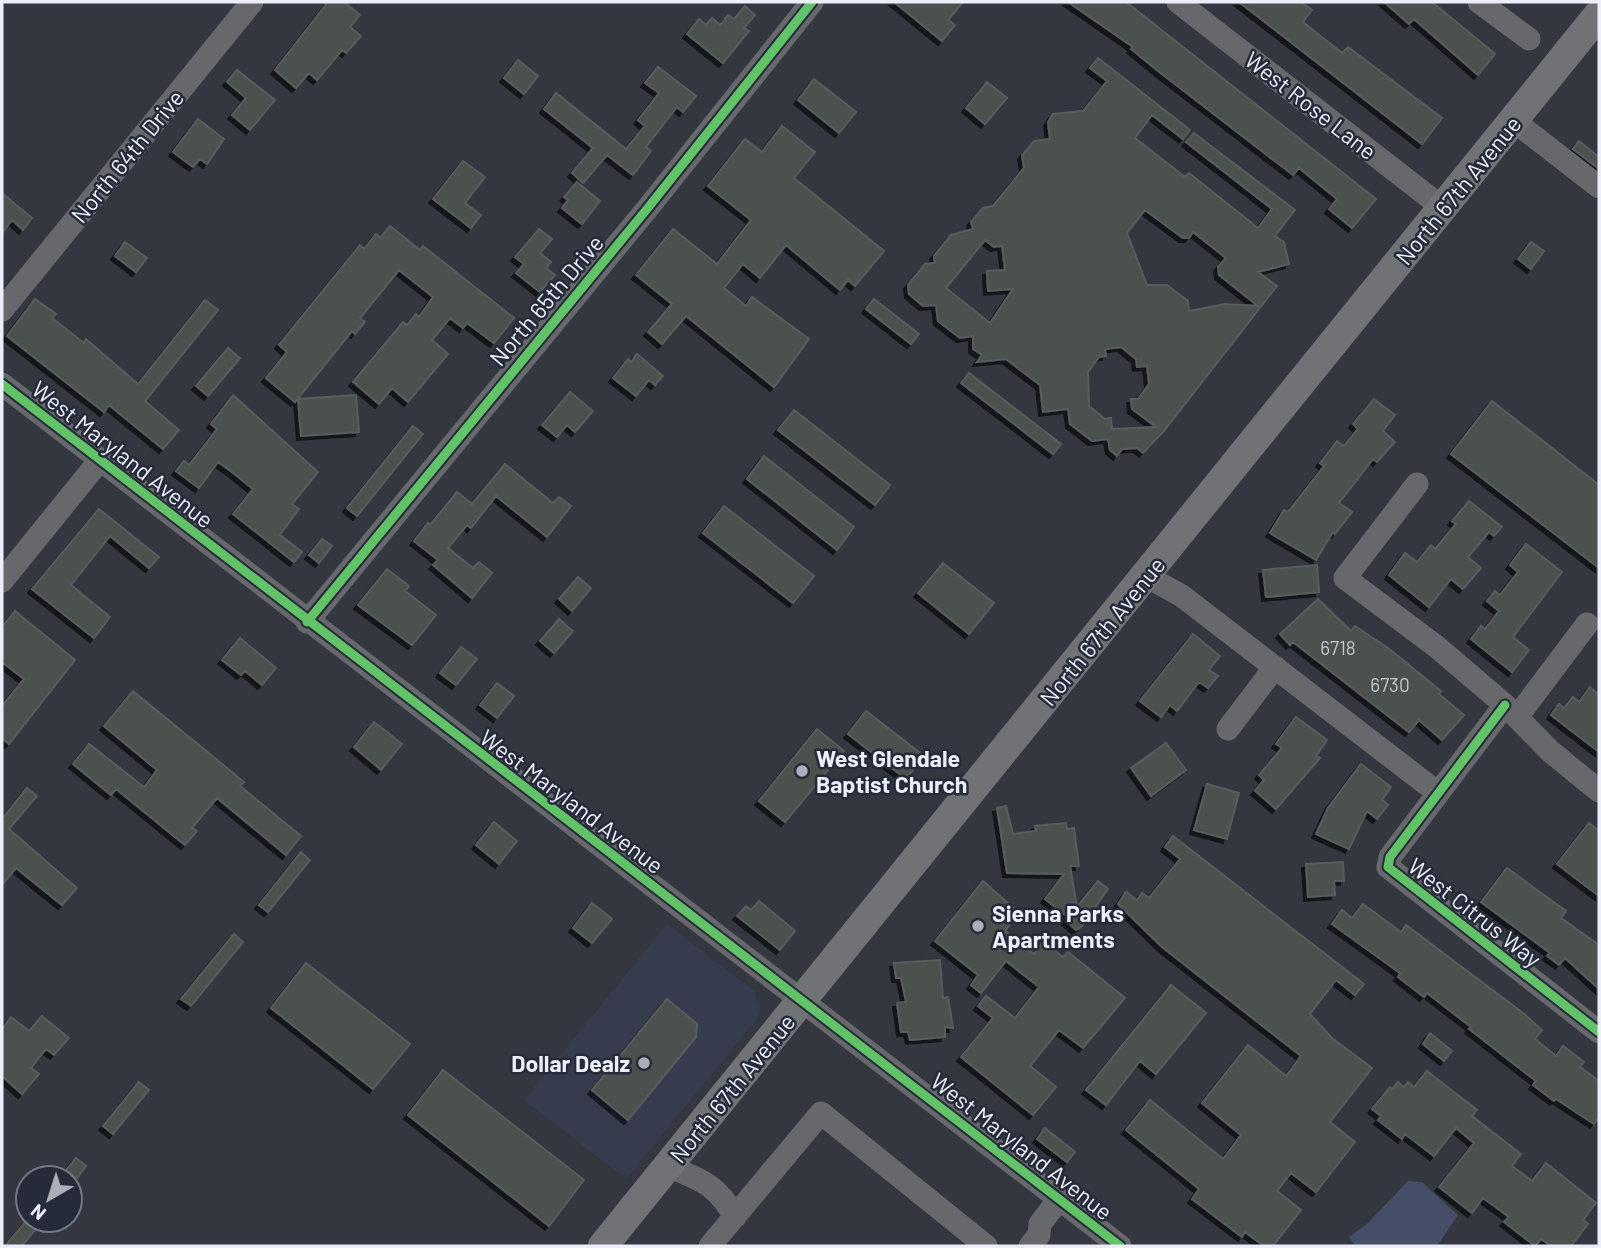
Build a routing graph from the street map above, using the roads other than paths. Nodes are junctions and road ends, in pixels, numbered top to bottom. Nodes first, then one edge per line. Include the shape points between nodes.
1 (252, 2) edge
2 (812, 2) edge
3 (1178, 2) edge
4 (1479, 2) edge
5 (1599, 14) edge
6 (1529, 40) dead end
7 (1514, 121) junction
8 (1599, 187) edge
9 (1443, 208) junction
10 (2, 310) edge
11 (2, 384) edge
12 (100, 460) junction
13 (1417, 484) dead end
14 (1146, 576) junction
15 (2, 581) edge
16 (307, 622) junction
17 (1587, 624) dead end
18 (1275, 667) junction
19 (1511, 711) junction
20 (1228, 729) dead end
21 (1599, 791) edge
22 (1438, 793) junction
23 (801, 1003) junction
24 (1599, 1032) edge
25 (668, 1166) junction
26 (1059, 1199) junction
27 (735, 1217) junction
28 (1040, 1224) junction
29 (603, 1246) edge
30 (710, 1246) edge
31 (986, 1246) edge
32 (1017, 1246) edge
33 (1030, 1246) edge
34 (1120, 1246) edge

1 - 10 street, North 64th Drive
2 - 16 street, North 65th Drive
3 - 9 street, West Rose Lane
4 - 6 street
5 - 7 main road, North 67th Avenue
7 - 8 street
7 - 9 main road, North 67th Avenue
9 - 14 main road, North 67th Avenue
11 - 12 street, West Maryland Avenue
12 - 15 street
12 - 16 street, West Maryland Avenue
13 - 19 street via 1345,578 1437,647
14 - 18 street via 1182,596
14 - 23 main road, North 67th Avenue
16 - 23 street, West Maryland Avenue
17 - 19 street, West Citrus Way
18 - 20 street
18 - 22 street
19 - 21 street
19 - 22 street, West Citrus Way
22 - 24 street, West Citrus Way via 1390,857 1388,867
23 - 25 main road, North 67th Avenue
23 - 26 street, West Maryland Avenue
25 - 27 street via 705,1181 723,1195
25 - 29 main road, North 67th Avenue
26 - 28 street
26 - 34 street, West Maryland Avenue
27 - 30 street
27 - 31 street via 821,1114
28 - 32 street via 1029,1225
28 - 33 street via 1039,1235

